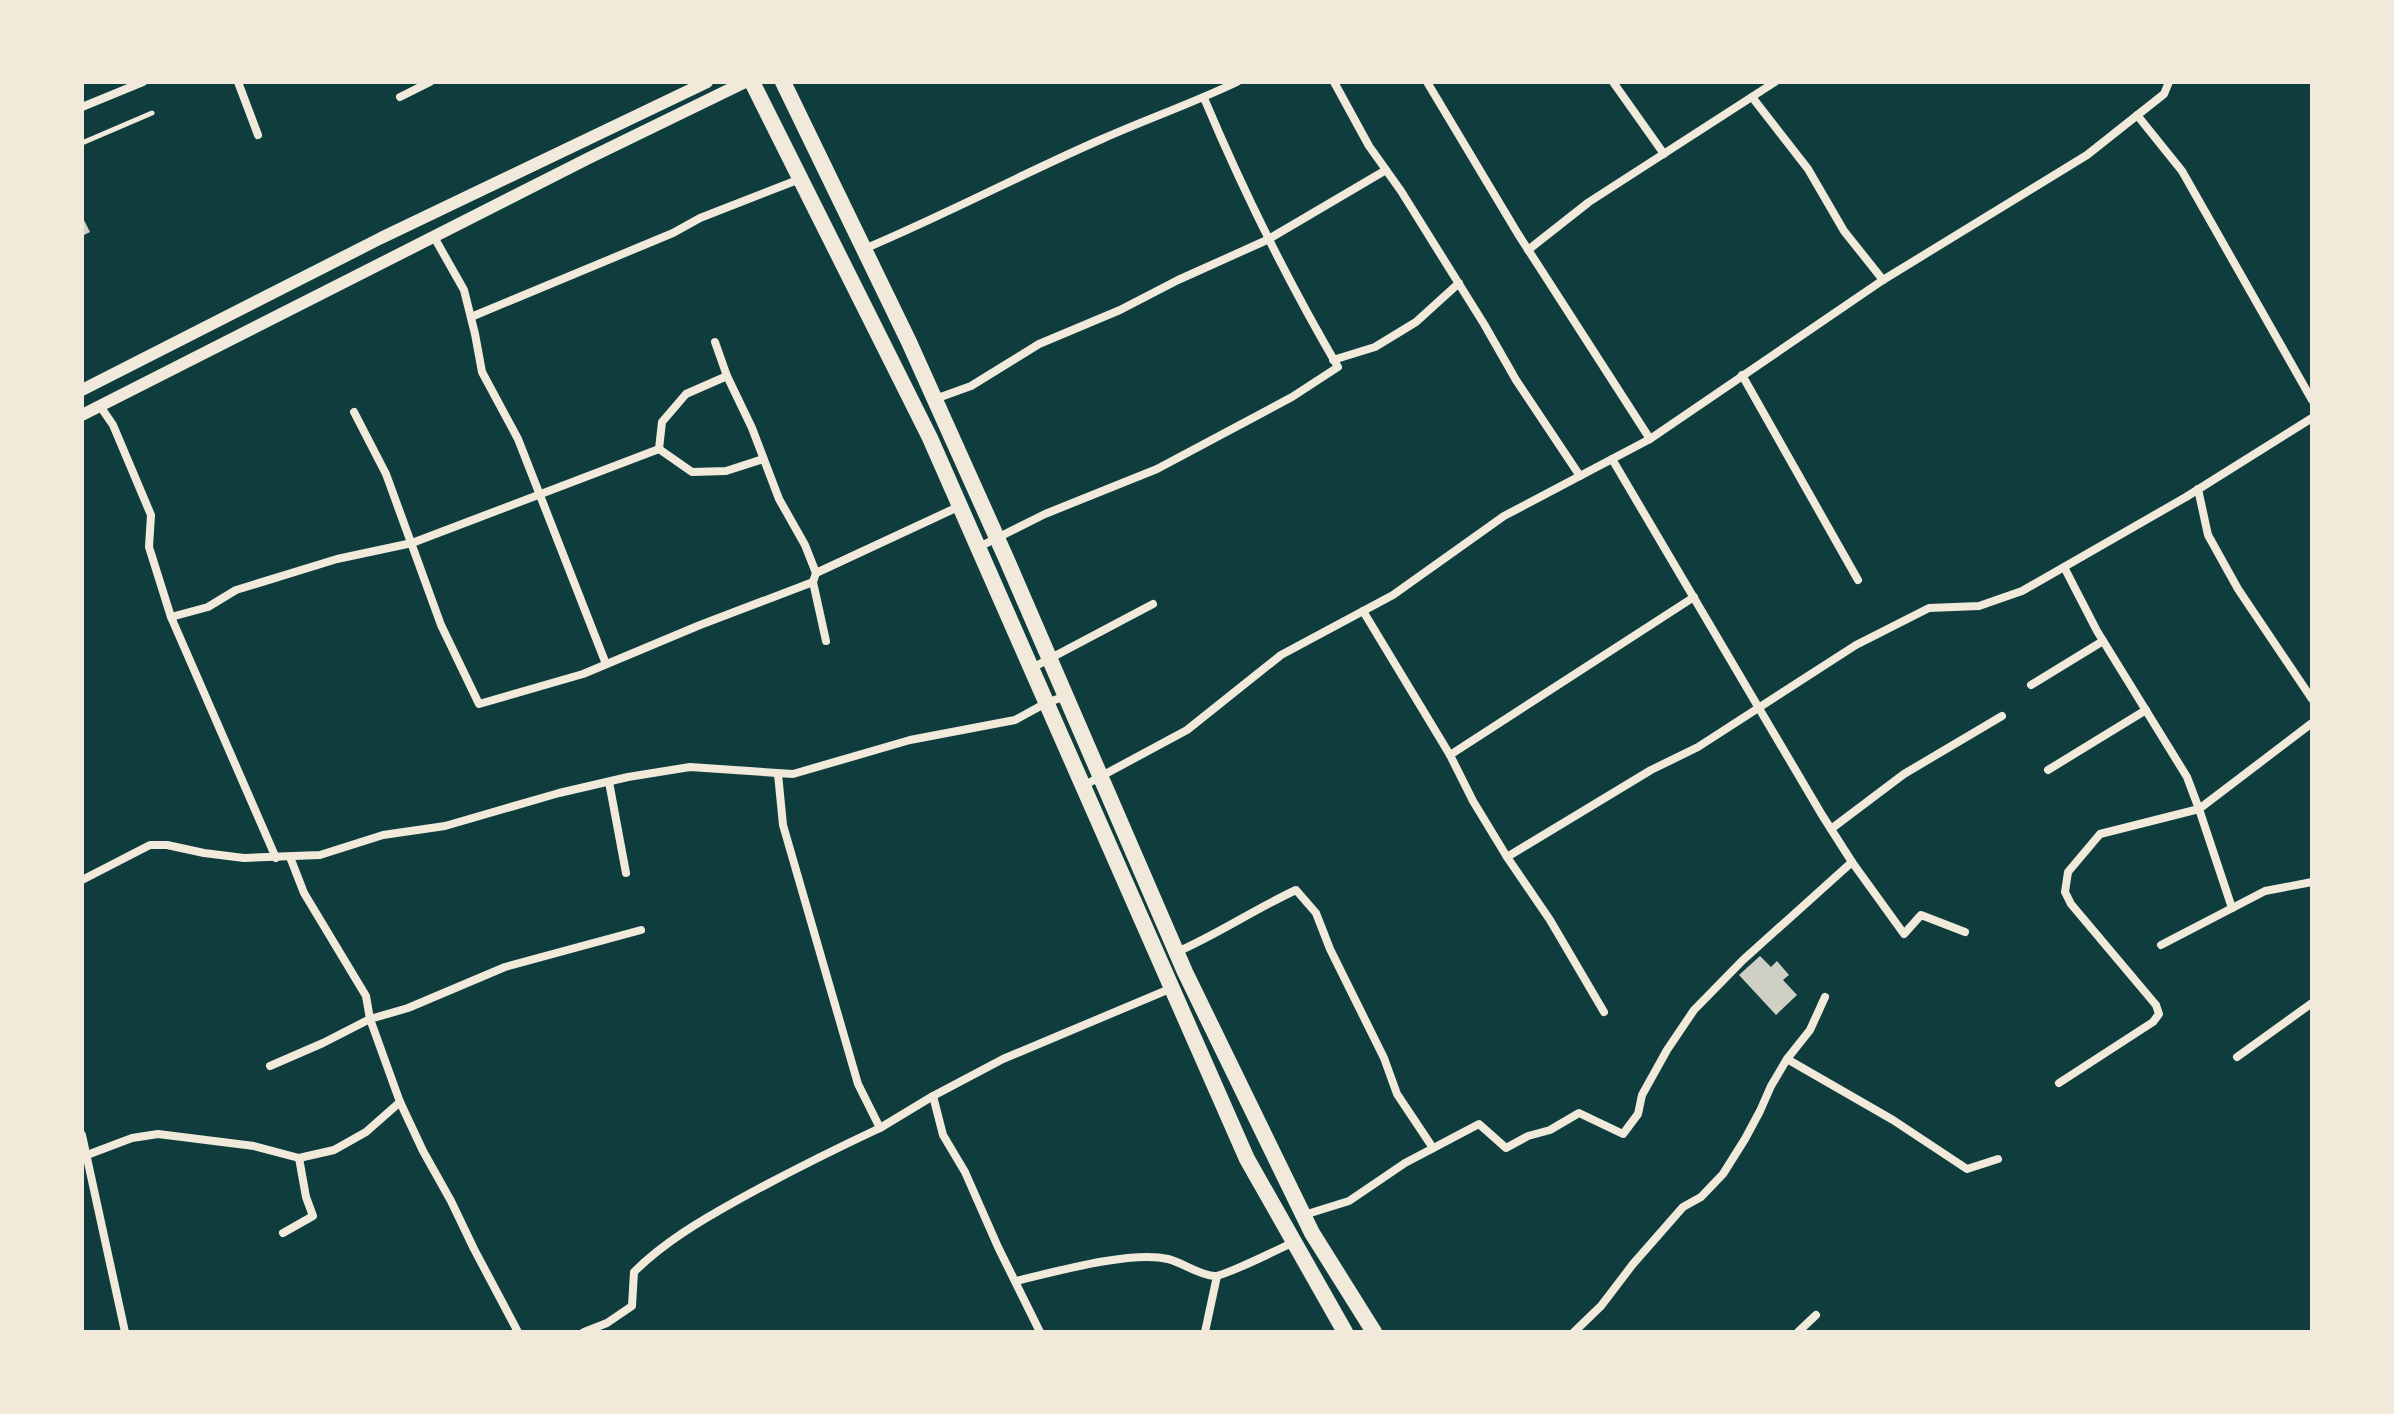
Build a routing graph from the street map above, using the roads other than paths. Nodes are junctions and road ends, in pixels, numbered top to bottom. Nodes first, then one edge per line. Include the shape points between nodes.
1 (143, 82) edge
2 (238, 82) edge
3 (430, 82) edge
4 (707, 82) edge
5 (745, 82) edge
6 (752, 82) edge
7 (783, 82) edge
8 (1237, 82) edge
9 (1334, 82) edge
10 (1427, 82) edge
11 (1613, 82) edge
12 (1775, 82) edge
13 (2169, 82) edge
14 (400, 97) dead end
15 (1752, 97) junction
16 (1204, 98) junction
17 (82, 107) edge
18 (152, 113) dead end
19 (2137, 115) junction
20 (258, 135) dead end
21 (82, 143) edge
22 (1664, 154) junction
23 (1386, 170) junction
24 (801, 178) junction
25 (434, 237) junction
26 (1267, 240) junction
27 (864, 250) junction
28 (1528, 250) junction
29 (1883, 280) junction
30 (1459, 283) junction
31 (471, 317) junction
32 (715, 342) dead end
33 (1333, 360) junction
34 (1742, 375) junction
35 (727, 376) junction
36 (82, 390) edge
37 (935, 399) junction
38 (2312, 400) edge
39 (100, 406) junction
40 (354, 412) dead end
41 (82, 415) edge
42 (2312, 418) edge
43 (1650, 439) junction
44 (659, 449) junction
45 (763, 459) junction
46 (1612, 459) junction
47 (1580, 476) junction
48 (2198, 489) junction
49 (540, 495) junction
50 (960, 506) junction
51 (997, 538) junction
52 (412, 543) junction
53 (978, 548) junction
54 (2064, 567) junction
55 (815, 578) junction
56 (1858, 580) dead end
57 (1694, 597) junction
58 (1153, 604) dead end
59 (1363, 611) junction
60 (171, 617) junction
61 (826, 641) dead end
62 (2103, 641) junction
63 (1050, 659) junction
64 (606, 664) junction
65 (1031, 669) junction
66 (2031, 685) dead end
67 (1066, 696) junction
68 (2312, 699) edge
69 (1046, 703) junction
70 (1759, 708) junction
71 (2146, 710) junction
72 (2002, 716) dead end
73 (2312, 723) edge
74 (1450, 755) junction
75 (2048, 770) dead end
76 (778, 774) junction
77 (1101, 777) junction
78 (609, 782) junction
79 (1083, 786) junction
80 (2199, 809) junction
81 (1831, 829) junction
82 (290, 857) junction
83 (1507, 857) junction
84 (276, 858) junction
85 (1852, 862) junction
86 (626, 873) dead end
87 (82, 880) edge
88 (2312, 882) edge
89 (2232, 908) junction
90 (641, 930) dead end
91 (1965, 932) dead end
92 (2161, 945) dead end
93 (1177, 952) junction
94 (1172, 988) junction
95 (1825, 997) dead end
96 (2312, 1003) edge
97 (1604, 1012) dead end
98 (370, 1019) junction
99 (2237, 1057) dead end
100 (1787, 1059) junction
101 (270, 1066) dead end
102 (2059, 1083) dead end
103 (933, 1096) junction
104 (400, 1102) junction
105 (880, 1128) junction
106 (82, 1135) edge
107 (1433, 1148) junction
108 (87, 1155) junction
109 (299, 1158) junction
110 (1998, 1159) dead end
111 (1304, 1215) junction
112 (283, 1233) dead end
113 (1296, 1241) junction
114 (1217, 1276) junction
115 (1016, 1281) junction
116 (1816, 1315) dead end
117 (125, 1332) edge
118 (518, 1332) edge
119 (584, 1332) edge
120 (1040, 1332) edge
121 (1205, 1332) edge
122 (1345, 1332) edge
123 (1374, 1332) edge
124 (1574, 1332) edge
125 (1798, 1332) edge

1 - 17 street
2 - 20 street
3 - 14 street
4 - 36 street via 381,238
5 - 25 street
6 - 24 highway
7 - 27 highway
8 - 16 street
9 - 23 street
10 - 28 street
11 - 22 street
12 - 15 street
13 - 19 street via 2164,94
15 - 22 street
15 - 29 street
16 - 26 street
16 - 27 street via 1104,138
18 - 21 lane
19 - 29 street via 2087,155
19 - 38 street via 2182,171
22 - 28 street via 1589,202
23 - 26 street
23 - 30 street
24 - 31 street
24 - 50 highway
25 - 31 street via 464,290
25 - 39 street
26 - 33 street
26 - 37 street via 1039,344 971,386
27 - 37 highway
28 - 43 street
29 - 34 street
30 - 33 street via 1416,322 1375,347
30 - 47 street
31 - 49 street via 482,372
32 - 35 street
33 - 51 street via 1338,367 1292,397 1157,469
34 - 43 street
34 - 56 street
35 - 44 street via 686,394 662,422
35 - 45 street
37 - 51 highway
39 - 41 street
39 - 60 street via 151,515 149,547
40 - 52 street via 386,474
42 - 48 street
43 - 46 street
44 - 45 street via 692,472 726,471
44 - 49 street
45 - 55 street via 805,545
46 - 47 street
46 - 57 street
47 - 59 street via 1504,516
48 - 54 street
48 - 68 street via 2208,535
49 - 52 street
49 - 64 street
50 - 53 highway
50 - 55 street
51 - 53 street
51 - 63 highway
52 - 60 street via 236,590 208,607
52 - 64 street via 441,625 479,704
53 - 65 highway
54 - 62 street
54 - 70 street via 2022,591 1979,606 1929,608 1856,645
55 - 61 street
55 - 64 street
57 - 70 street
57 - 74 street
58 - 63 street
59 - 74 street
59 - 77 street via 1281,655 1187,730
60 - 84 street
62 - 66 street
62 - 71 street
63 - 65 street
63 - 67 highway
65 - 69 highway
67 - 69 street
67 - 77 highway
69 - 76 street via 1015,720
69 - 79 highway
70 - 81 street
70 - 83 street
71 - 75 street
71 - 80 street via 2187,777
72 - 81 street via 1904,774
73 - 80 street
74 - 83 street
76 - 78 street via 690,767
76 - 105 street via 783,825 858,1084
77 - 79 street
77 - 93 highway
78 - 82 street via 445,826
78 - 86 street
79 - 94 highway
80 - 89 street
80 - 102 street via 2100,834 2068,872 2065,892 2071,904 2159,1014
81 - 85 street
82 - 84 street
82 - 98 street via 304,893 366,996
83 - 97 street
84 - 87 street via 150,845
85 - 91 street via 1904,934 1921,915
85 - 107 street via 1694,1010 1623,1134 1579,1113 1506,1148 1479,1124
88 - 89 street via 2265,891
89 - 92 street
90 - 98 street via 505,967
93 - 107 street via 1296,890 1316,913 1397,1094
93 - 111 highway
94 - 103 street via 1003,1059
94 - 113 highway via 1247,1159
95 - 100 street via 1810,1030
96 - 99 street
98 - 101 street
98 - 104 street
100 - 110 street via 1967,1169
100 - 124 street via 1723,1174 1683,1207
103 - 105 street
103 - 115 street via 943,1135
104 - 109 street via 366,1132 334,1150
104 - 118 street
105 - 119 street via 698,1222 634,1272 632,1306
106 - 108 street
107 - 111 street via 1349,1201
108 - 109 street via 158,1134 254,1146
108 - 117 street
109 - 112 street via 313,1216
111 - 123 highway
113 - 114 street
113 - 122 highway
114 - 115 street via 1168,1259 1135,1258
114 - 121 street
115 - 120 street
116 - 125 street

